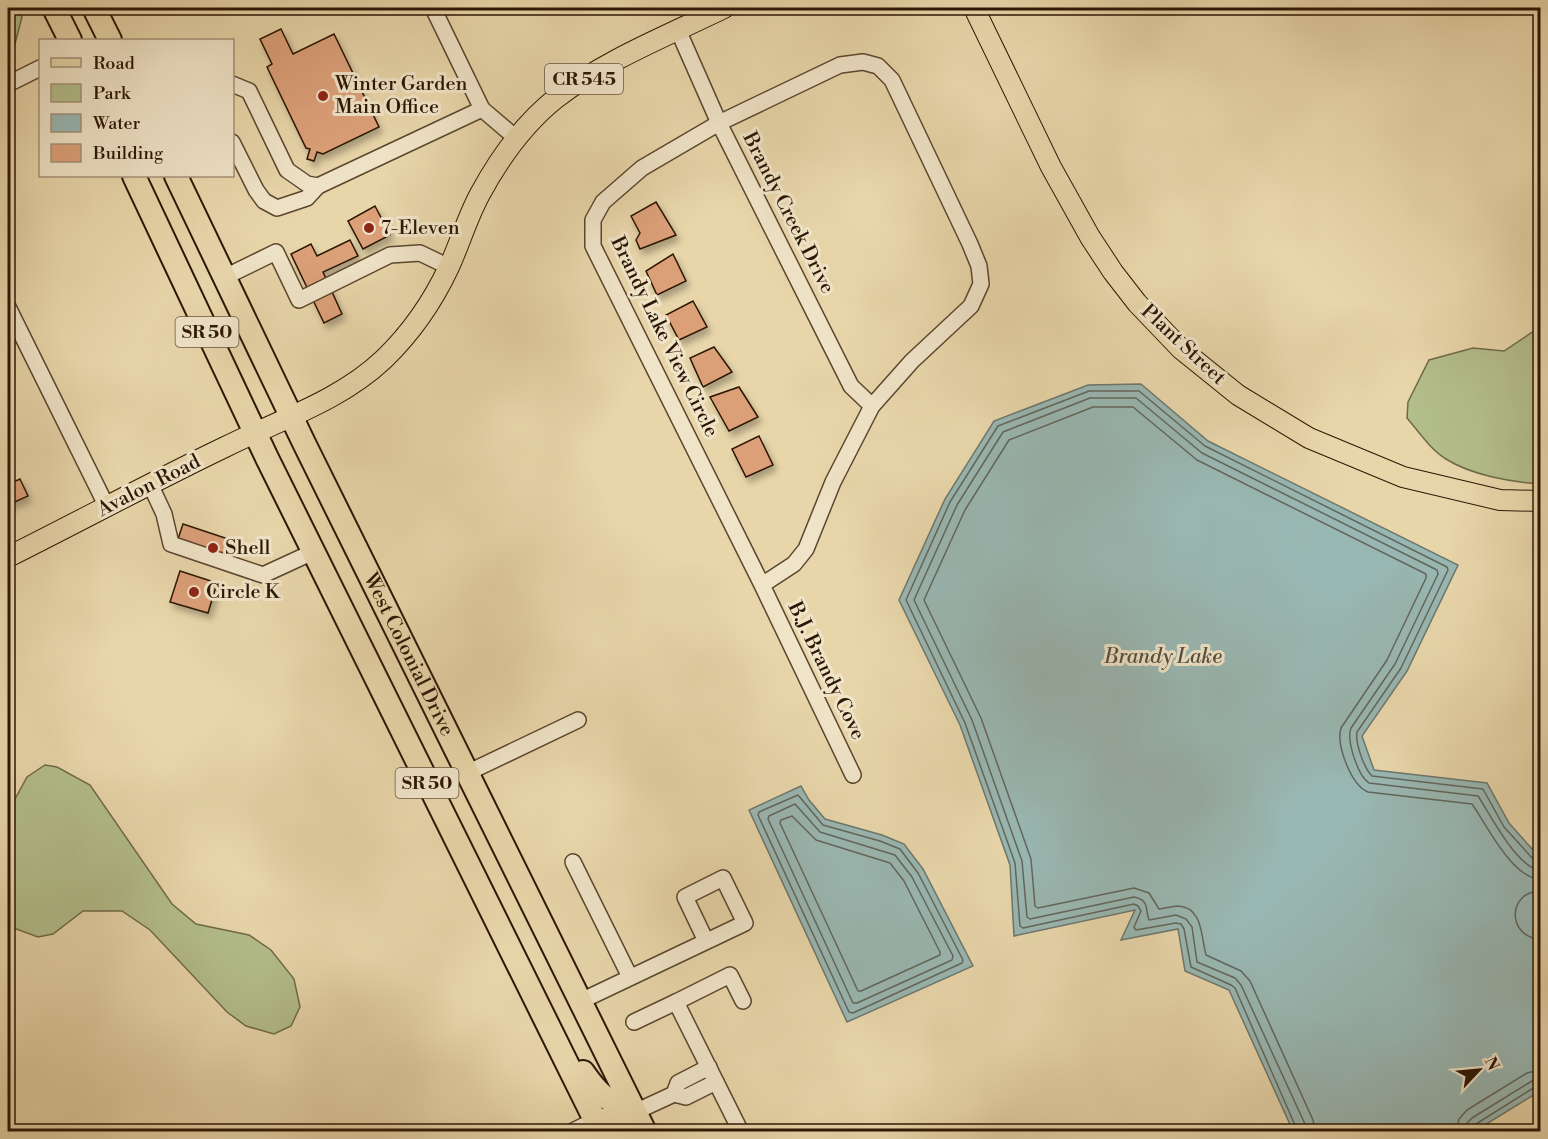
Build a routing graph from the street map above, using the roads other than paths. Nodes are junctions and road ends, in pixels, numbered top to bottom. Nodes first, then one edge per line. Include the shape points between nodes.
1 (54, 8) edge
2 (94, 8) edge
3 (433, 8) edge
4 (723, 8) edge
5 (974, 8) edge
6 (678, 30) junction
7 (70, 39) edge
8 (110, 39) edge
9 (39, 68) edge
10 (8, 84) edge
11 (234, 85) edge
12 (482, 109) junction
13 (719, 123) junction
14 (516, 138) junction
15 (234, 146) edge
16 (134, 177) edge
17 (176, 177) edge
18 (318, 186) junction
19 (449, 267) junction
20 (225, 277) junction
21 (8, 307) edge
22 (872, 406) junction
23 (291, 416) junction
24 (255, 433) junction
25 (150, 484) junction
26 (1540, 501) edge
27 (107, 507) junction
28 (314, 552) junction
29 (8, 557) edge
30 (762, 585) junction
31 (578, 720) dead end
32 (467, 773) junction
33 (853, 776) dead end
34 (573, 861) dead end
35 (706, 941) dead end
36 (630, 977) junction
37 (581, 1001) junction
38 (743, 1001) dead end
39 (676, 1002) junction
40 (539, 1006) junction
41 (634, 1022) dead end
42 (709, 1067) junction
43 (716, 1082) junction
44 (674, 1094) junction
45 (637, 1125) edge
46 (598, 1126) edge
47 (572, 1131) edge
48 (741, 1131) edge

1 - 7 highway
2 - 8 highway
3 - 12 street
4 - 6 main road, CR 545
5 - 26 main road, Plant Street via 1089,237 1137,303 1181,349 1238,394 1309,438 1403,477 1500,500
6 - 13 street, Brandy Creek Drive
6 - 14 main road, CR 545 via 578,82
9 - 10 street
11 - 18 street via 249,91 287,170 307,184
12 - 14 street
12 - 18 street
13 - 22 street, Brandy Creek Drive via 851,386
13 - 22 street, Brandy Lake View Circle via 840,66 863,62 878,66 892,80 970,244 981,284 971,306 912,361
13 - 30 street, Brandy Lake View Circle via 642,168 603,202 593,220 593,246
14 - 19 main road, CR 545 via 480,194
15 - 18 street via 256,190 264,201 277,208 308,198
16 - 24 highway, West Colonial Drive / SR 50
17 - 20 highway, West Colonial Drive / SR 50
19 - 20 street via 420,253 390,255 299,300 276,252
19 - 23 main road, CR 545 via 416,322 383,360 348,387
20 - 23 highway, West Colonial Drive / SR 50
21 - 27 street
22 - 30 street, Brandy Lake View Circle via 833,482 806,549 795,564
23 - 24 main road, Avalon Road / CR 545
23 - 32 highway, West Colonial Drive / SR 50
24 - 25 main road, Avalon Road / CR 545
24 - 28 highway, West Colonial Drive / SR 50
25 - 27 main road, Avalon Road / CR 545
25 - 28 street via 164,514 171,544 263,575
27 - 29 main road, Avalon Road / CR 545
28 - 40 highway, West Colonial Drive / SR 50
30 - 33 street, B.J. Brandy Cove
31 - 32 street
32 - 37 highway, West Colonial Drive / SR 50
34 - 36 street
35 - 36 street
36 - 37 street
37 - 45 highway, West Colonial Drive / SR 50
38 - 39 street via 730,975
39 - 41 street
39 - 42 street
40 - 45 highway via 598,1093
40 - 46 highway, West Colonial Drive / SR 50
42 - 43 street
42 - 44 street via 678,1083
43 - 44 street via 686,1097
43 - 48 street
44 - 45 street
45 - 46 highway via 612,1120
46 - 47 street

